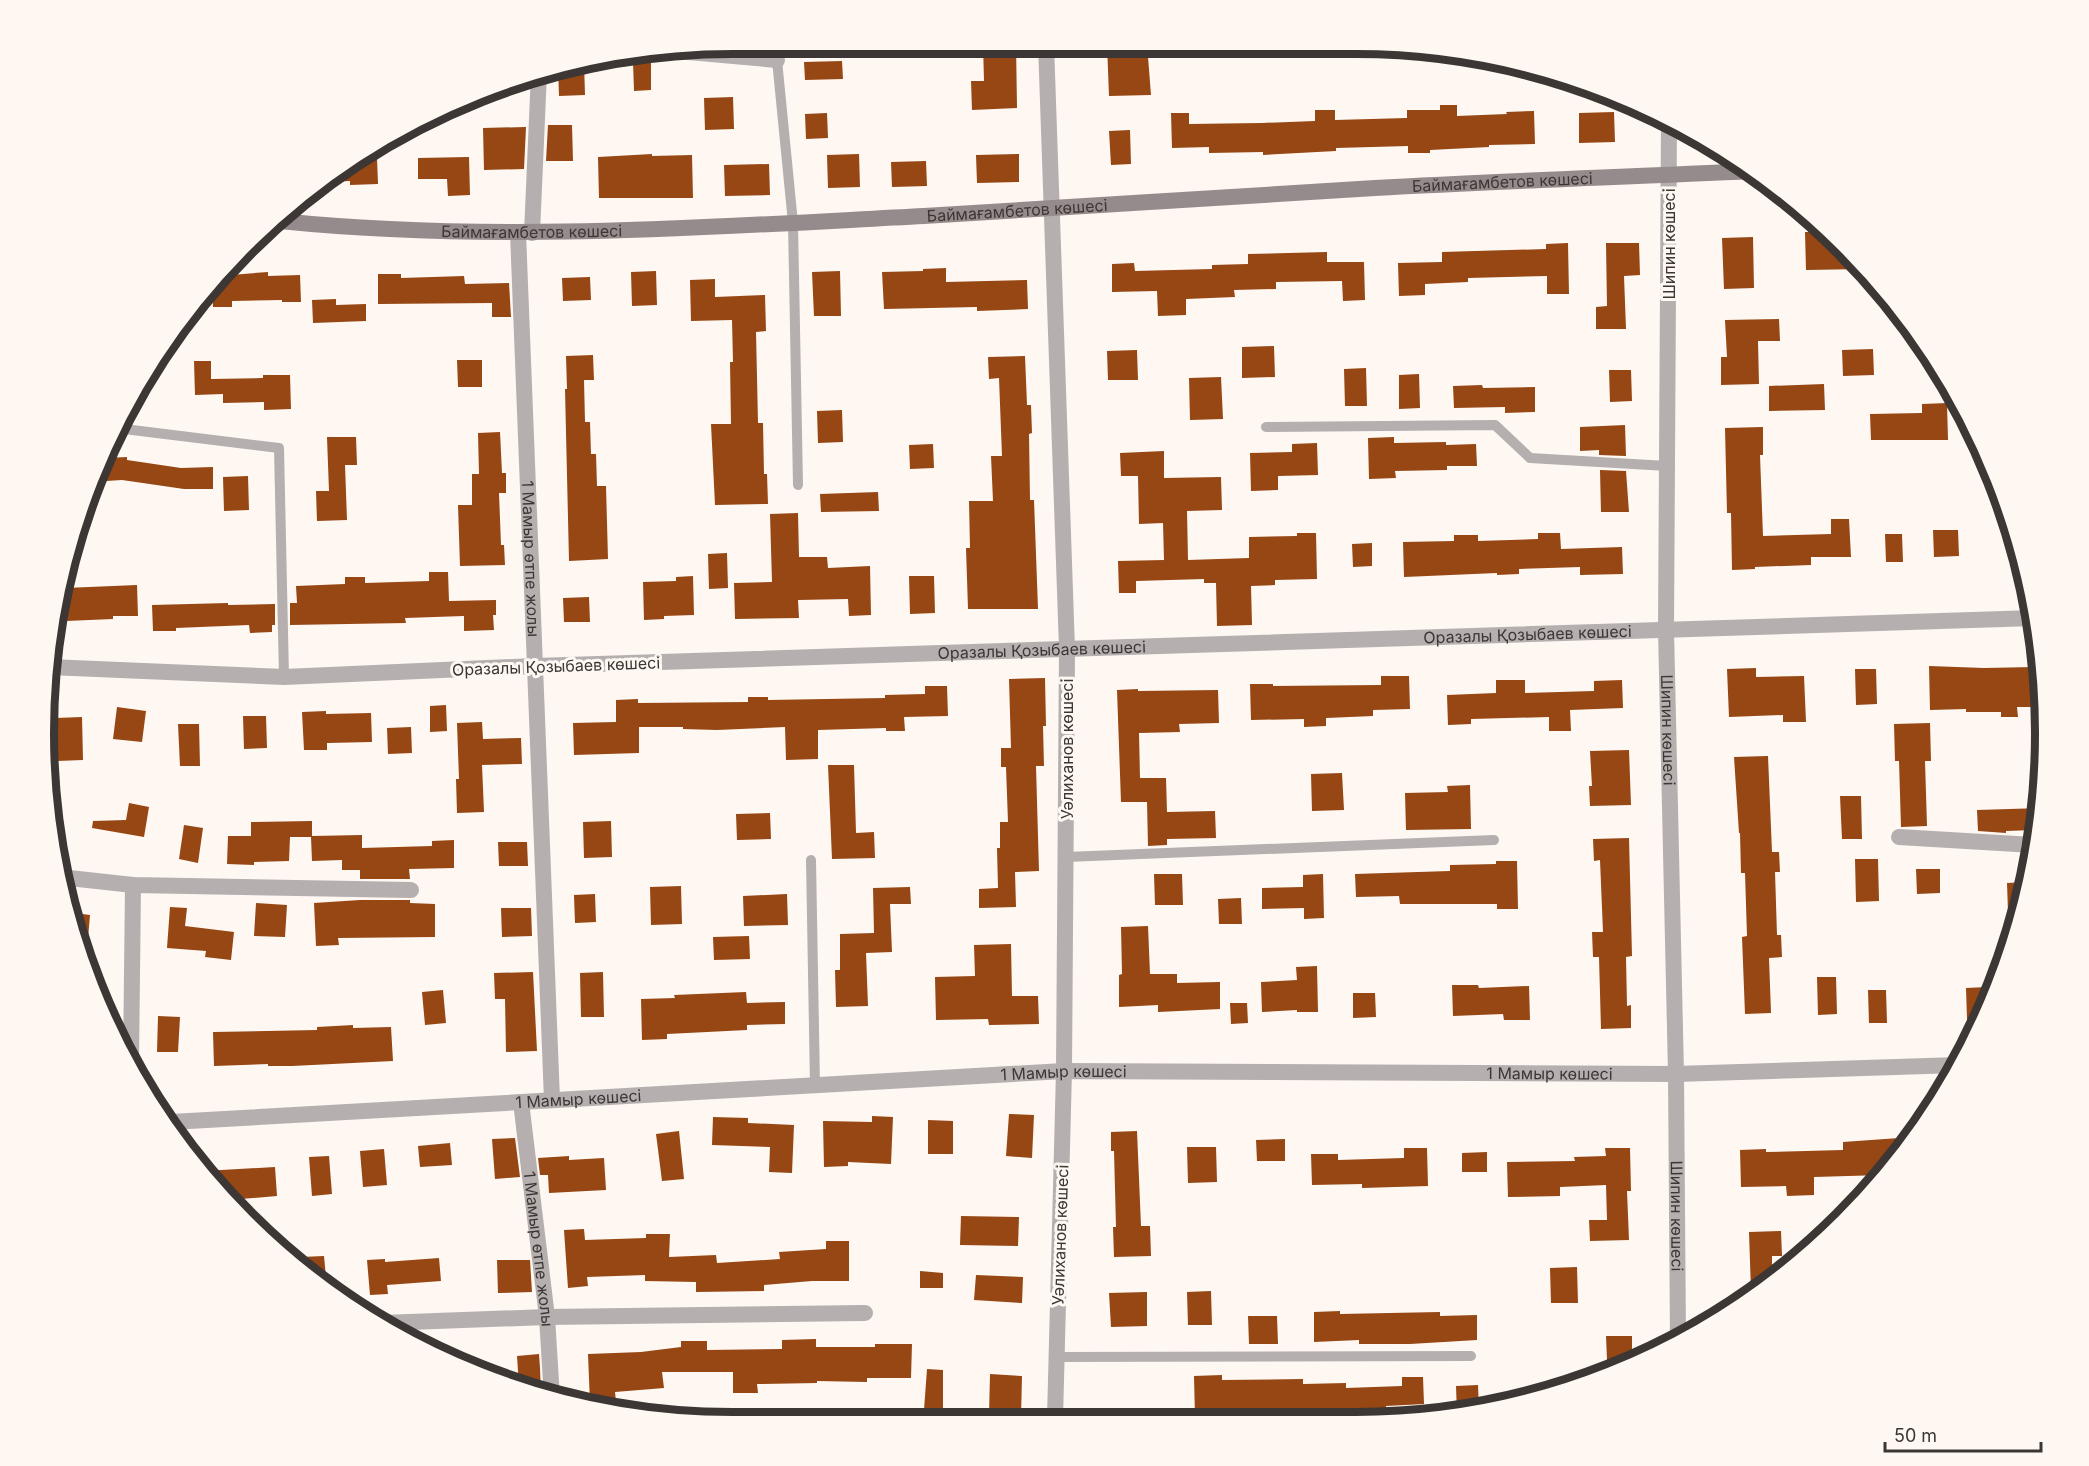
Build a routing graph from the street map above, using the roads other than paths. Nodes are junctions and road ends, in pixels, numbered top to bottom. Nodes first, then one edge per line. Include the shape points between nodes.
1 (778, 54) edge
2 (1046, 54) edge
3 (538, 83) edge
4 (1669, 131) edge
5 (1738, 172) edge
6 (1669, 175) junction
7 (1051, 209) junction
8 (287, 222) edge
9 (793, 222) junction
10 (525, 233) junction
11 (1266, 427) dead end
12 (126, 429) edge
13 (1667, 466) junction
14 (798, 485) dead end
15 (2025, 618) edge
16 (1666, 630) junction
17 (1067, 649) junction
18 (535, 666) junction
19 (57, 667) edge
20 (284, 677) junction
21 (1899, 837) dead end
22 (1494, 840) dead end
23 (2025, 845) edge
24 (1066, 857) junction
25 (811, 860) dead end
26 (70, 878) edge
27 (133, 885) junction
28 (411, 890) dead end
29 (130, 1045) edge
30 (1948, 1065) edge
31 (1064, 1071) junction
32 (1676, 1074) junction
33 (815, 1085) junction
34 (552, 1100) junction
35 (521, 1102) junction
36 (176, 1122) edge
37 (865, 1313) dead end
38 (547, 1317) junction
39 (396, 1322) edge
40 (1678, 1330) edge
41 (1471, 1356) dead end
42 (1056, 1357) junction
43 (551, 1387) edge
44 (1055, 1412) edge

1 - 9 lane
2 - 7 street, Уәлиханов көшесі
3 - 10 street, 1 Мамыр өтпе жолы
4 - 6 street, Шипин көшесі
5 - 6 main road, Баймағамбетов көшесі
6 - 7 main road, Баймағамбетов көшесі via 1378,188
6 - 13 street, Шипин көшесі
7 - 9 main road, Баймағамбетов көшесі
7 - 17 street, Уәлиханов көшесі
8 - 10 main road, Баймағамбетов көшесі
9 - 10 main road, Баймағамбетов көшесі
9 - 14 lane
10 - 18 street, 1 Мамыр өтпе жолы
11 - 13 lane via 1496,425 1530,458
12 - 20 lane via 279,448
13 - 16 street, Шипин көшесі
15 - 16 street, Оразалы Қозыбаев көшесі
16 - 17 street, Оразалы Қозыбаев көшесі
16 - 32 street, Шипин көшесі
17 - 18 street, Оразалы Қозыбаев көшесі
17 - 24 street, Уәлиханов көшесі
18 - 20 street, Оразалы Қозыбаев көшесі
18 - 34 street, 1 Мамыр өтпе жолы
19 - 20 street, Оразалы Қозыбаев көшесі
21 - 23 street
22 - 24 lane
24 - 31 street, Уәлиханов көшесі
25 - 33 lane
26 - 27 street
27 - 28 street
27 - 29 street
30 - 32 street, 1 Мамыр көшесі
31 - 32 street, 1 Мамыр көшесі
31 - 33 street, 1 Мамыр көшесі
31 - 42 street, Уәлиханов көшесі
32 - 40 street, Шипин көшесі
33 - 34 street, 1 Мамыр көшесі
34 - 35 street, 1 Мамыр көшесі
35 - 36 street, 1 Мамыр көшесі
35 - 38 street, 1 Мамыр өтпе жолы
37 - 38 street
38 - 39 street
38 - 43 street, 1 Мамыр өтпе жолы
41 - 42 lane
42 - 44 street, Уәлиханов көшесі

